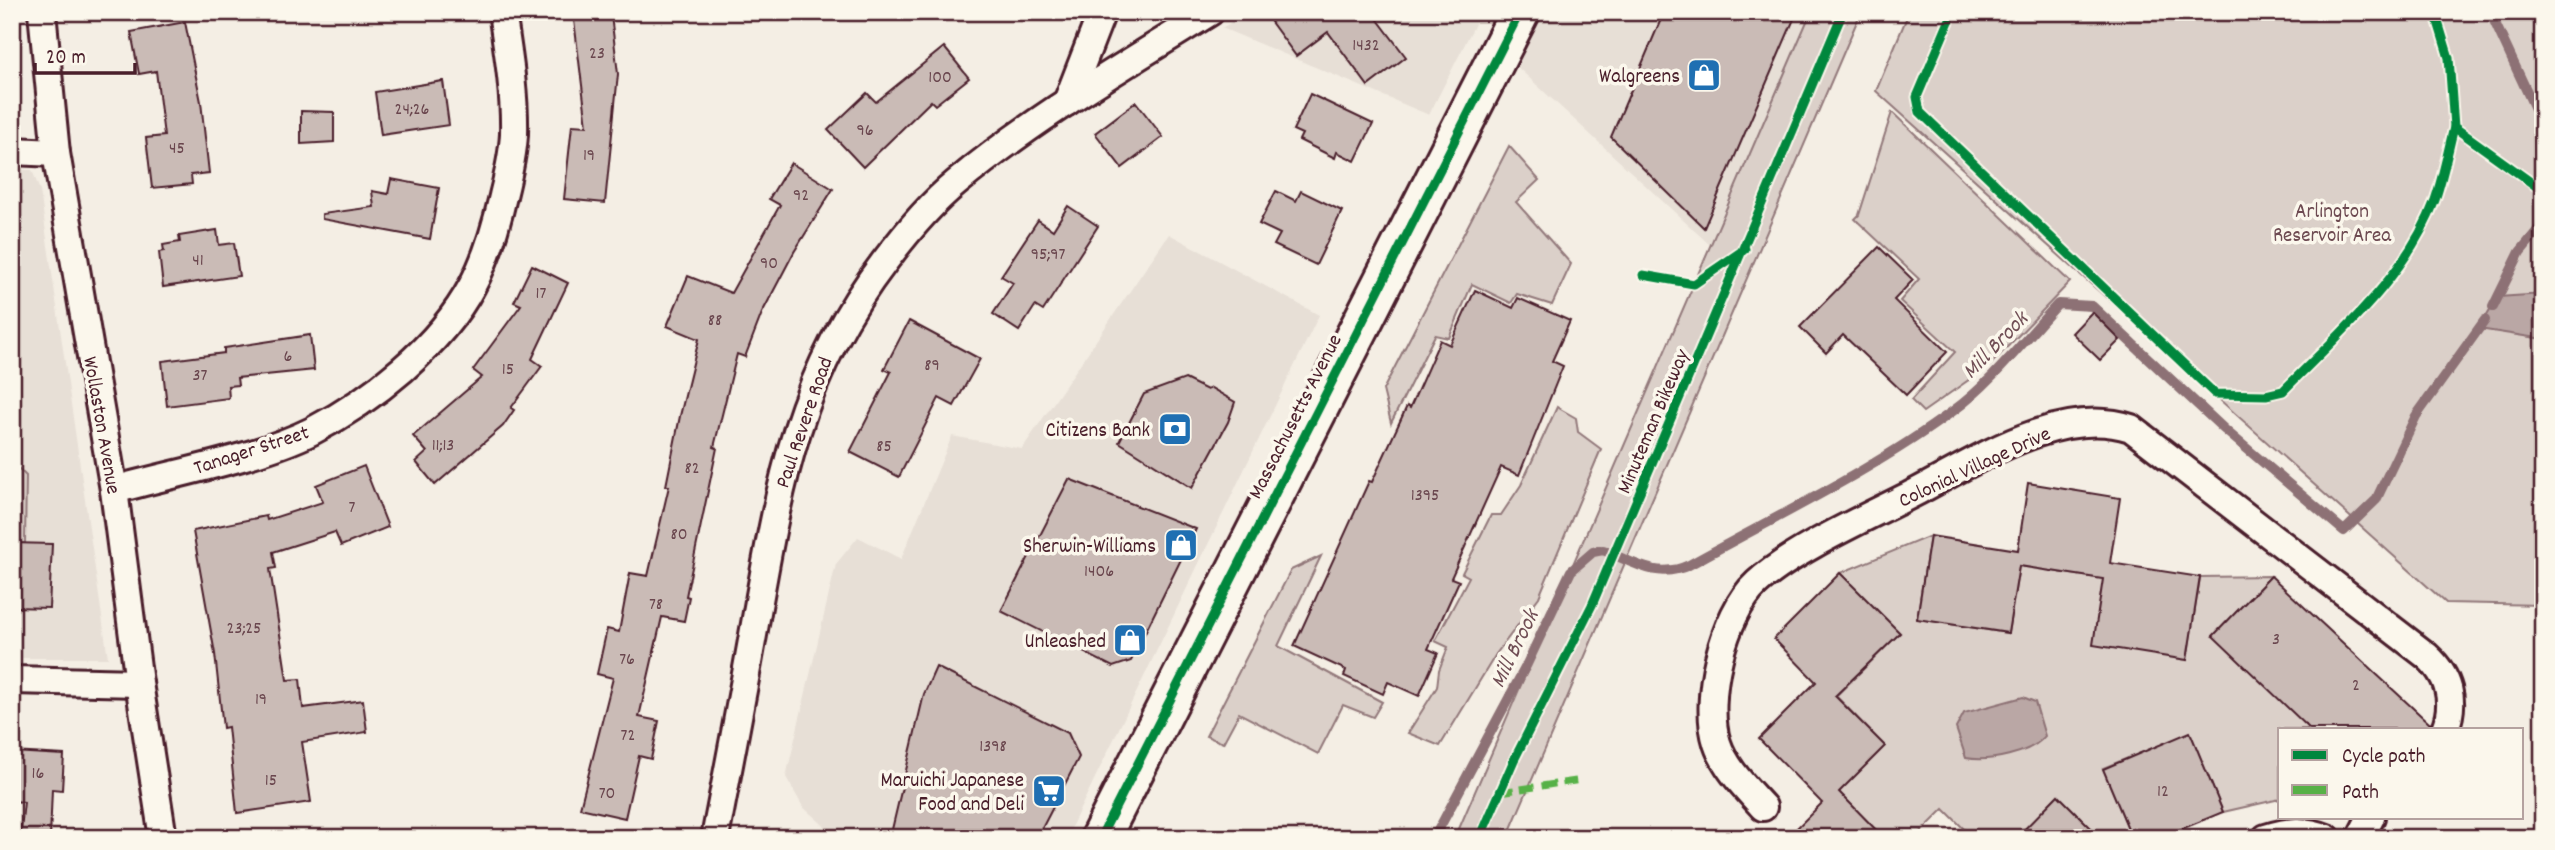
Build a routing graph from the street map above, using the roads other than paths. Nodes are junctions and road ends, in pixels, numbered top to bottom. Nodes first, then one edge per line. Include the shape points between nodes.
1 (42, 12) edge
2 (502, 12) edge
3 (1102, 12) edge
4 (1210, 12) edge
5 (1520, 12) edge
6 (1067, 102) junction
7 (12, 151) edge
8 (57, 153) junction
9 (114, 491) junction
10 (12, 680) edge
11 (139, 683) junction
12 (2445, 728) edge
13 (1763, 807) dead end
14 (2370, 818) edge
15 (163, 838) edge
16 (715, 838) edge
17 (1100, 838) edge
18 (2266, 838) edge
19 (2327, 838) edge
20 (2360, 838) edge

1 - 8 street, Wollaston Avenue
2 - 9 street, Tanager Street via 514,103 512,148 485,258 454,313 385,385 312,431
3 - 6 street
4 - 6 street, Paul Revere Road
5 - 17 main road, Massachusetts Avenue
6 - 16 street, Paul Revere Road via 955,184 913,225 839,326 813,380 775,508
7 - 8 street
8 - 9 street, Wollaston Avenue
9 - 11 street, Wollaston Avenue
10 - 11 street
11 - 15 street, Wollaston Avenue
12 - 13 street, Colonial Village Drive via 2451,709 2448,685 2427,656 2131,428 2090,421 2051,428 1982,458 1789,560 1756,583 1734,615 1725,639 1714,724 1724,760
14 - 20 street
18 - 19 street via 2287,832 2312,832

